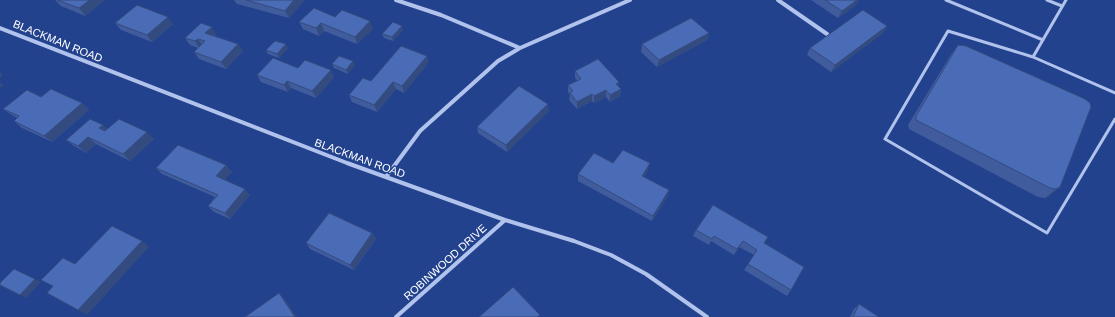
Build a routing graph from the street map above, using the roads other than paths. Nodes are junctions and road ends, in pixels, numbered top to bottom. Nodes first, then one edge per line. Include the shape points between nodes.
1 (396, 0) edge
2 (630, 0) edge
3 (778, 0) edge
4 (946, 0) edge
5 (1047, 0) edge
6 (1066, 0) edge
7 (1062, 6) junction
8 (0, 28) edge
9 (827, 34) edge
10 (1043, 40) junction
11 (520, 48) junction
12 (1033, 57) junction
13 (1115, 93) edge
14 (1115, 119) edge
15 (386, 177) junction
16 (505, 220) junction
17 (396, 317) edge
18 (707, 317) edge

1 - 11 street via 441,15
2 - 11 street
3 - 9 street
4 - 10 lane
5 - 7 lane
6 - 7 lane
7 - 10 lane
8 - 15 street, BLACKMAN ROAD via 225,117
10 - 12 lane
11 - 15 street via 498,61 420,130
12 - 13 lane
12 - 14 lane via 948,31 885,139 1047,233
15 - 16 street, BLACKMAN ROAD
16 - 17 street, ROBINWOOD DRIVE
16 - 18 street, BLACKMAN ROAD via 611,254 646,274

